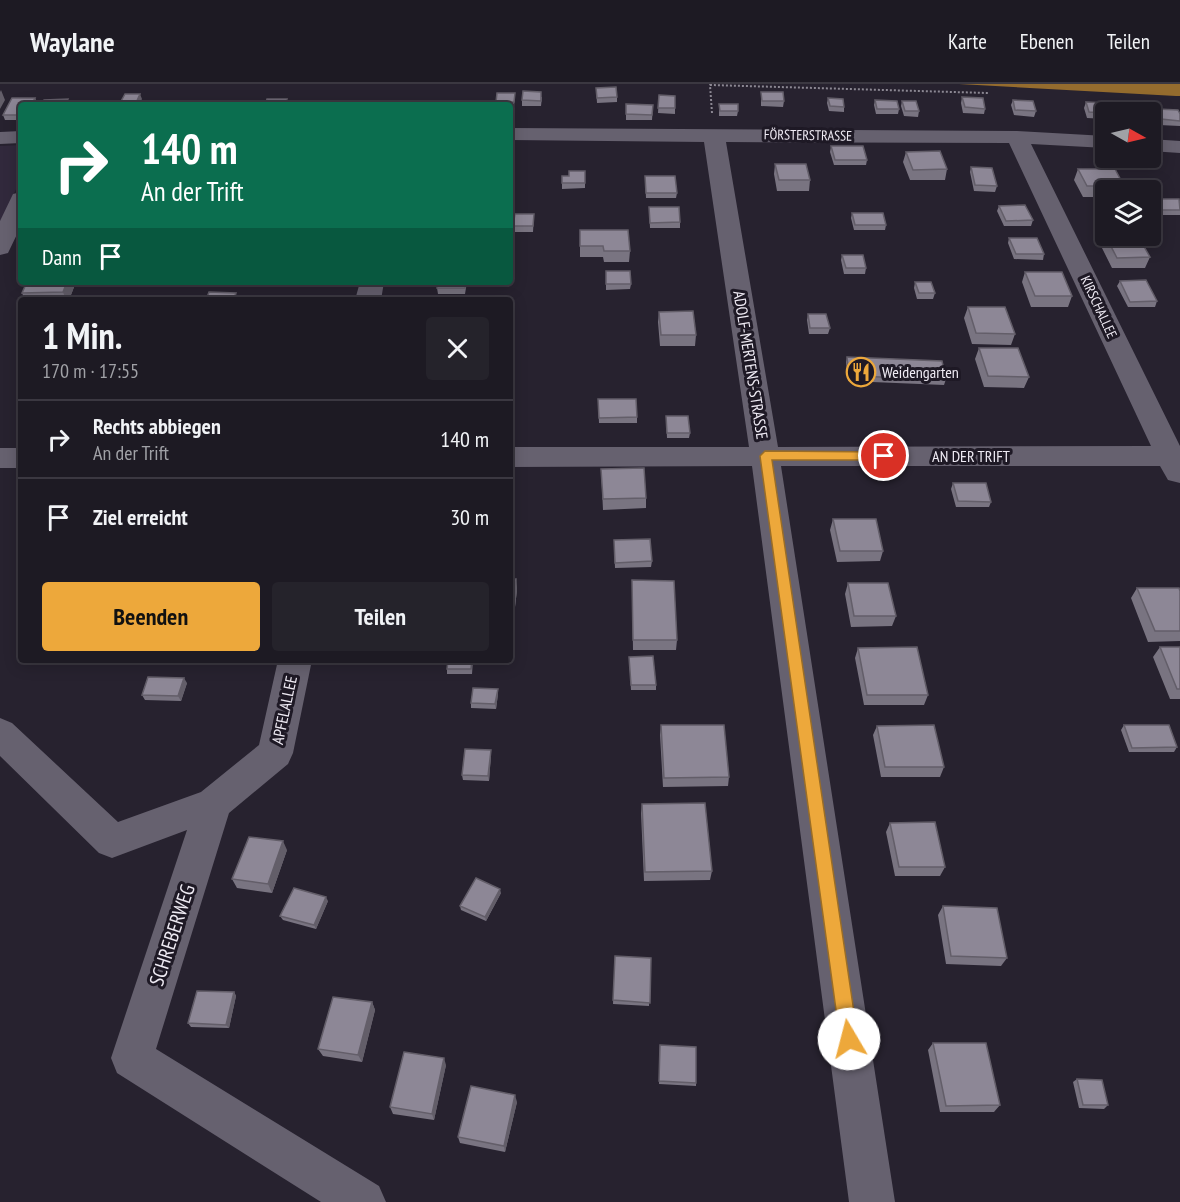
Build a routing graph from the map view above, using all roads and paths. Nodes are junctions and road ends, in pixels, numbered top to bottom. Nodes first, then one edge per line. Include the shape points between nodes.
1 (988, 93) dead end
2 (513, 134) edge
3 (714, 134) junction
4 (1017, 136) junction
5 (18, 137) edge
6 (0, 138) edge
7 (1095, 141) edge
8 (1161, 146) edge
9 (1180, 147) edge
10 (18, 206) edge
11 (0, 248) edge
12 (765, 456) junction
13 (513, 457) edge
14 (0, 458) edge
15 (18, 458) edge
16 (1177, 464) edge
17 (294, 663) edge
18 (0, 733) edge
19 (214, 804) junction
20 (363, 1202) edge
21 (873, 1202) edge

1 - 3 path via 710,85
2 - 3 street, FÖRSTERSTRASSE
3 - 4 street, FÖRSTERSTRASSE
3 - 12 street, ADOLF-MERTENS-STRASSE
4 - 7 street, FÖRSTERSTRASSE
4 - 16 street, KIRSCHALLEE
5 - 6 street
8 - 9 street
10 - 11 street
12 - 13 street, AN DER TRIFT
12 - 16 street, AN DER TRIFT
12 - 21 street, ADOLF-MERTENS-STRASSE
14 - 15 street
17 - 19 street, APFELALLEE via 275,753
18 - 19 street via 112,841
19 - 20 street, SCHREBERWEG via 132,1058

